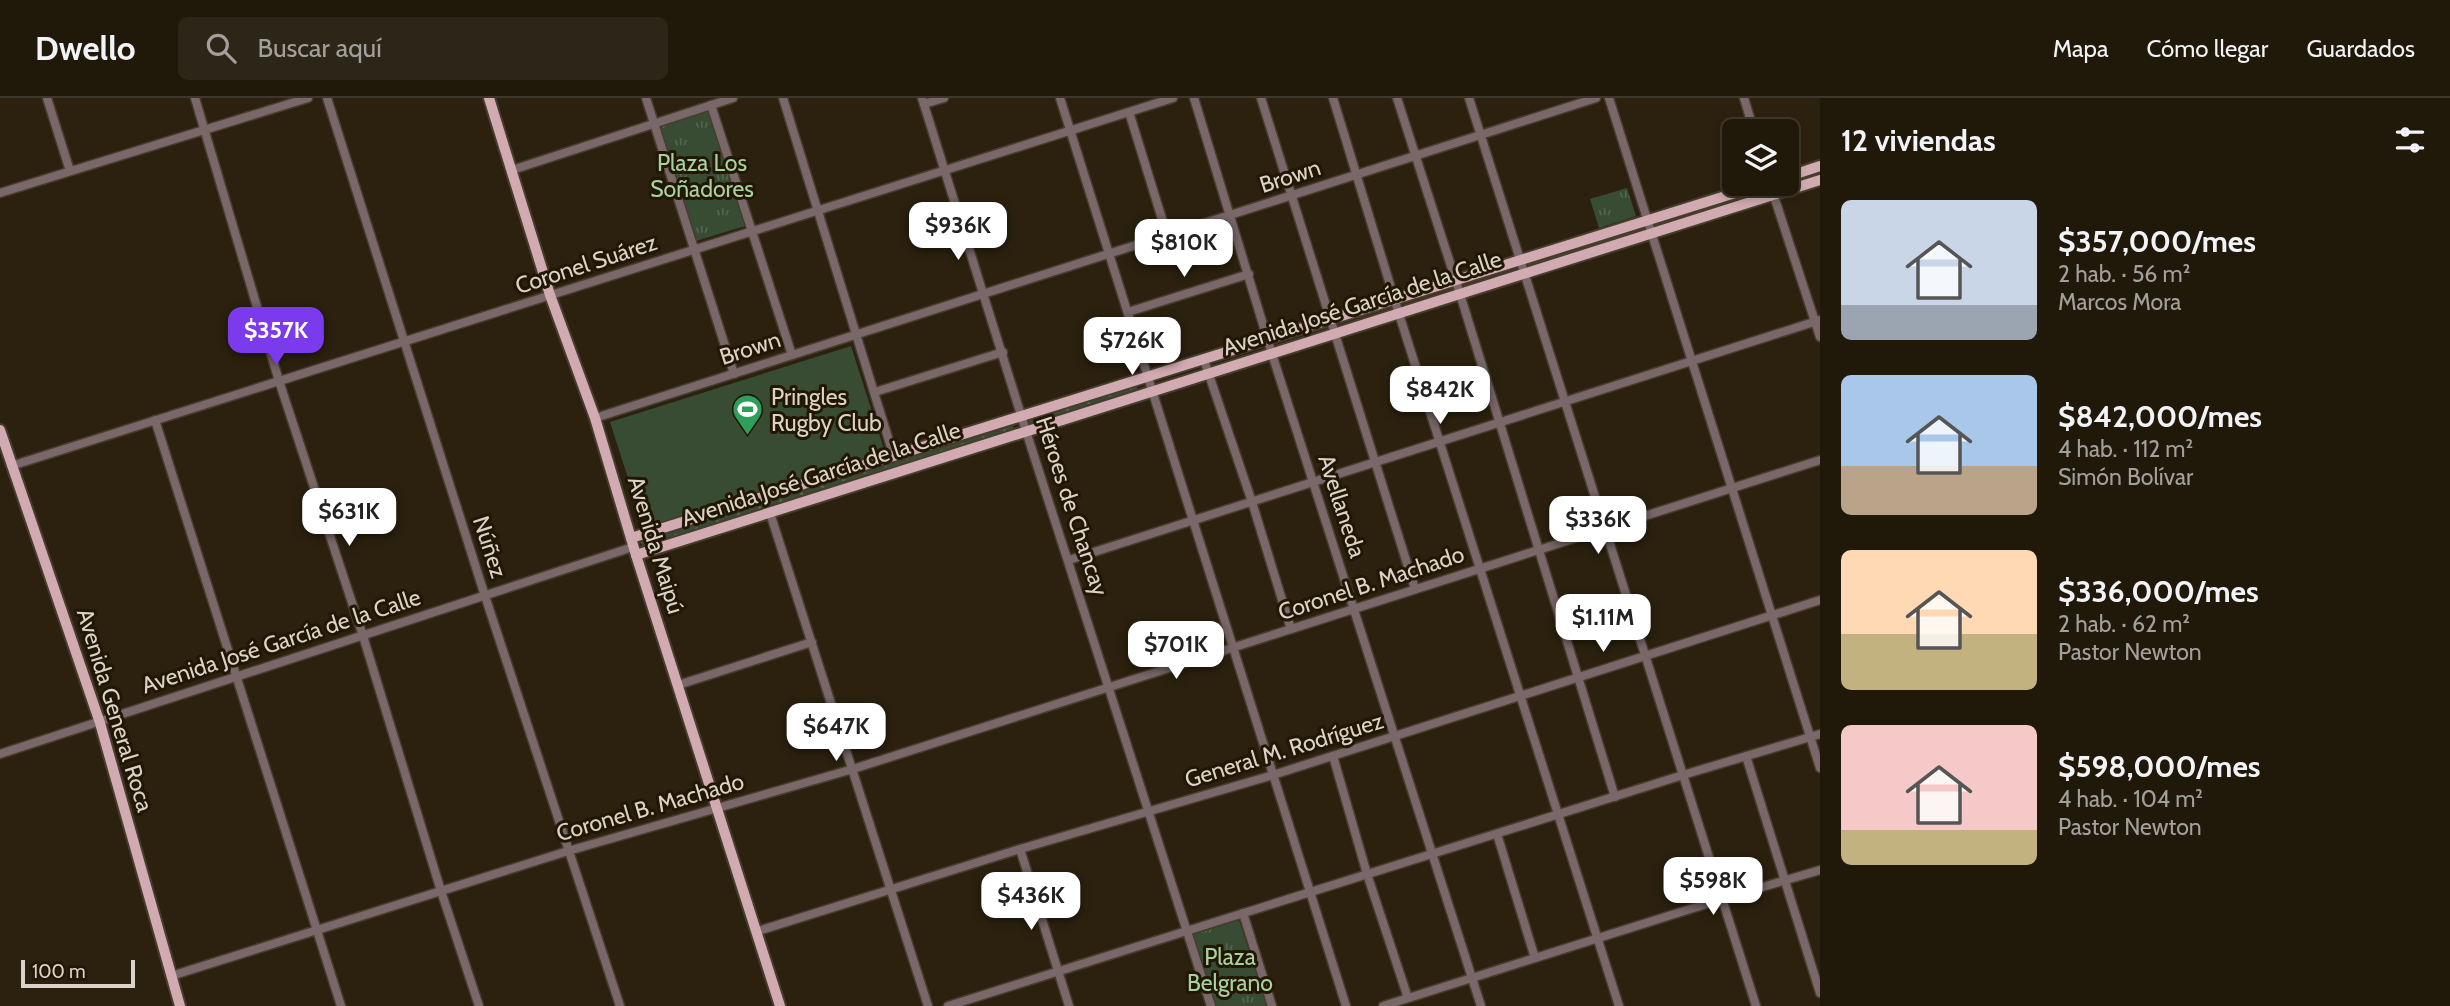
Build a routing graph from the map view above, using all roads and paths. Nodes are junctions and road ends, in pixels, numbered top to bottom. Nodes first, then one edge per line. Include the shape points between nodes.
1 (47, 98) edge
2 (195, 98) edge
3 (308, 98) edge
4 (327, 98) edge
5 (489, 98) edge
6 (646, 98) edge
7 (733, 98) edge
8 (783, 98) edge
9 (944, 98) edge
10 (1060, 98) edge
11 (1173, 98) edge
12 (1194, 98) edge
13 (1261, 98) edge
14 (1333, 98) edge
15 (1397, 98) edge
16 (1469, 98) edge
17 (1596, 98) edge
18 (1609, 98) edge
19 (1744, 98) edge
20 (923, 101) edge
21 (711, 105) junction
22 (1129, 112) junction
23 (1750, 119) edge
24 (654, 123) junction
25 (204, 129) junction
26 (1070, 131) junction
27 (1481, 135) junction
28 (1416, 156) junction
29 (1820, 166) edge
30 (512, 170) junction
31 (70, 171) junction
32 (944, 171) junction
33 (1799, 173) edge
34 (1357, 175) junction
35 (1820, 180) edge
36 (1799, 187) edge
37 (0, 193) edge
38 (1290, 196) junction
39 (1724, 196) edge
40 (1773, 196) joint
41 (817, 211) junction
42 (1231, 215) junction
43 (1646, 219) junction
44 (753, 231) junction
45 (1650, 233) junction
46 (1167, 235) junction
47 (694, 250) junction
48 (1109, 254) junction
49 (1519, 260) junction
50 (1523, 273) junction
51 (1249, 274) junction
52 (1456, 281) junction
53 (983, 293) junction
54 (1460, 294) junction
55 (550, 295) junction
56 (1395, 301) junction
57 (1128, 312) junction
58 (1399, 314) junction
59 (1329, 321) junction
60 (1818, 321) edge
61 (857, 334) junction
62 (1334, 335) junction
63 (1820, 337) edge
64 (1268, 340) junction
65 (404, 341) junction
66 (1003, 352) junction
67 (1272, 354) junction
68 (792, 355) junction
69 (1204, 360) junction
70 (1692, 361) junction
71 (734, 374) junction
72 (1208, 374) junction
73 (1147, 377) junction
74 (279, 381) junction
75 (1151, 391) junction
76 (875, 393) junction
77 (1565, 402) junction
78 (1022, 417) junction
79 (595, 418) junction
80 (155, 420) junction
81 (1500, 423) junction
82 (0, 430) edge
83 (1026, 431) junction
84 (1441, 441) junction
85 (894, 457) junction
86 (1820, 460) edge
87 (1375, 463) junction
88 (11, 466) junction
89 (1315, 482) junction
90 (1732, 488) junction
91 (1252, 502) junction
92 (770, 513) junction
93 (1193, 521) junction
94 (1605, 528) junction
95 (633, 547) junction
96 (1539, 550) junction
97 (1069, 560) junction
98 (1481, 568) junction
99 (1415, 589) junction
100 (485, 596) junction
101 (1820, 600) edge
102 (1355, 609) junction
103 (1772, 615) junction
104 (1291, 629) junction
105 (363, 636) junction
106 (812, 642) junction
107 (1233, 647) junction
108 (1645, 656) junction
109 (1578, 677) junction
110 (236, 678) junction
111 (678, 685) junction
112 (1109, 687) junction
113 (1521, 695) junction
114 (100, 723) junction
115 (1820, 734) edge
116 (1395, 736) junction
117 (1810, 737) junction
118 (0, 754) edge
119 (1333, 755) junction
120 (1746, 756) junction
121 (1820, 768) edge
122 (853, 769) junction
123 (1273, 775) junction
124 (1682, 775) junction
125 (1615, 797) junction
126 (717, 807) junction
127 (1149, 812) junction
128 (1559, 814) junction
129 (1497, 834) junction
130 (1020, 849) junction
131 (568, 851) junction
132 (1433, 855) junction
133 (1820, 870) edge
134 (1367, 874) junction
135 (1785, 880) junction
136 (891, 890) junction
137 (441, 891) junction
138 (1310, 892) junction
139 (1722, 899) junction
140 (1243, 913) junction
141 (317, 931) junction
142 (758, 931) junction
143 (1186, 931) junction
144 (1598, 938) junction
145 (1535, 958) junction
146 (1058, 971) junction
147 (171, 976) junction
148 (1472, 978) junction
149 (1820, 993) edge
150 (1408, 998) junction
151 (180, 1006) edge
152 (341, 1006) edge
153 (479, 1006) edge
154 (620, 1006) edge
155 (780, 1006) edge
156 (928, 1006) edge
157 (948, 1006) edge
158 (1069, 1006) edge
159 (1211, 1006) edge
160 (1272, 1006) edge
161 (1346, 1006) edge
162 (1383, 1006) edge
163 (1481, 1006) edge
164 (1619, 1006) edge
165 (1756, 1006) edge

1 - 31 street
2 - 25 street
3 - 25 street
4 - 65 street, Núñez
5 - 30 main road, Avenida Maipú
6 - 24 street
7 - 21 street
8 - 41 street
9 - 20 street
10 - 26 street
11 - 22 street, Coronel Suárez
12 - 42 street, Avellaneda
13 - 38 street
14 - 34 street
15 - 28 street
16 - 27 street
17 - 27 street, Brown
18 - 43 street
19 - 23 street
20 - 32 street, Héroes de Chancay
21 - 24 street
21 - 44 street
22 - 26 street, Coronel Suárez
22 - 46 street
24 - 30 street
24 - 47 street
25 - 31 street
25 - 74 street
26 - 32 street, Coronel Suárez
26 - 48 street
27 - 28 street, Brown
27 - 49 street
28 - 34 street, Brown
28 - 52 street
29 - 33 main road
30 - 55 main road, Avenida Maipú
31 - 37 street
32 - 41 street, Coronel Suárez
32 - 53 street, Héroes de Chancay
34 - 38 street, Brown
34 - 56 street
35 - 36 main road, Avenida José García de la Calle
38 - 42 street, Brown
38 - 59 street
39 - 43 main road, Avenida José García de la Calle
40 - 45 main road, Avenida José García de la Calle
40 - 60 street
41 - 44 street, Coronel Suárez
41 - 61 street
42 - 46 street, Brown
42 - 51 street, Avellaneda
43 - 45 street
43 - 49 main road, Avenida José García de la Calle
44 - 47 street, Coronel Suárez
44 - 68 street
45 - 50 main road, Avenida José García de la Calle
45 - 70 street
46 - 48 street, Brown
47 - 55 street, Coronel Suárez
47 - 71 street
48 - 53 street, Brown
48 - 57 street
49 - 50 street
49 - 52 main road, Avenida José García de la Calle
50 - 54 main road, Avenida José García de la Calle
50 - 77 street
51 - 57 street
51 - 64 street, Avellaneda
52 - 54 street
52 - 56 main road, Avenida José García de la Calle
53 - 61 street, Brown
53 - 66 street, Héroes de Chancay
54 - 58 main road, Avenida José García de la Calle
54 - 81 street
55 - 65 street, Coronel Suárez
55 - 79 main road, Avenida Maipú
56 - 58 street
56 - 59 main road, Avenida José García de la Calle
57 - 73 street
58 - 62 main road, Avenida José García de la Calle
58 - 84 street
59 - 62 street
59 - 64 main road, Avenida José García de la Calle
60 - 63 street
60 - 70 street
61 - 68 street, Brown
61 - 76 street
62 - 67 main road, Avenida José García de la Calle
62 - 87 street
64 - 67 street, Avellaneda
64 - 69 main road, Avenida José García de la Calle
65 - 74 street, Coronel Suárez
65 - 100 street, Núñez
66 - 76 street
66 - 78 street, Héroes de Chancay
67 - 72 main road, Avenida José García de la Calle
67 - 89 street, Avellaneda
68 - 71 street, Brown
69 - 72 street
69 - 73 main road, Avenida José García de la Calle
70 - 77 street
70 - 90 street
71 - 79 street, Brown
72 - 75 main road, Avenida José García de la Calle
72 - 91 street
73 - 75 street
73 - 78 main road, Avenida José García de la Calle
74 - 80 street, Coronel Suárez
74 - 105 street
75 - 83 main road, Avenida José García de la Calle
75 - 93 street
76 - 85 street
77 - 81 street
77 - 94 street
78 - 83 street, Héroes de Chancay
78 - 85 main road, Avenida José García de la Calle
79 - 95 main road, Avenida Maipú
80 - 88 street, Coronel Suárez
80 - 110 street
81 - 84 street
81 - 96 street
82 - 88 main road, Avenida General Roca
83 - 92 main road, Avenida José García de la Calle
83 - 97 street, Héroes de Chancay
84 - 87 street
84 - 98 street
85 - 95 main road, Avenida José García de la Calle
86 - 90 street, Coronel B. Machado
87 - 89 street
87 - 99 street
88 - 114 main road, Avenida General Roca
89 - 91 street
89 - 102 street, Avellaneda
90 - 94 street, Coronel B. Machado
90 - 103 street
91 - 93 street
91 - 104 street
92 - 95 main road, Avenida José García de la Calle
92 - 106 street
93 - 97 street
93 - 107 street
94 - 96 street, Coronel B. Machado
94 - 108 street
95 - 100 street, Avenida José García de la Calle
95 - 111 main road, Avenida Maipú
96 - 98 street, Coronel B. Machado
96 - 109 street
97 - 112 street, Héroes de Chancay
98 - 99 street, Coronel B. Machado
98 - 113 street
99 - 102 street, Coronel B. Machado
100 - 105 street, Avenida José García de la Calle
100 - 131 street, Núñez
101 - 103 street, General M. Rodríguez
102 - 104 street, Coronel B. Machado
102 - 116 street, Avellaneda
103 - 108 street, General M. Rodríguez
103 - 117 street
104 - 107 street, Coronel B. Machado
105 - 110 street, Avenida José García de la Calle
105 - 137 street
106 - 111 street
106 - 122 street
107 - 112 street, Coronel B. Machado
107 - 123 street
108 - 109 street, General M. Rodríguez
108 - 124 street
109 - 113 street, General M. Rodríguez
109 - 125 street
110 - 114 street, Avenida José García de la Calle
110 - 141 street
111 - 126 main road, Avenida Maipú
112 - 122 street, Coronel B. Machado
112 - 127 street, Héroes de Chancay
113 - 116 street, General M. Rodríguez
113 - 128 street
114 - 118 street, Avenida José García de la Calle
114 - 147 main road, Avenida General Roca
115 - 117 street
116 - 119 street, General M. Rodríguez
116 - 132 street, Avellaneda
117 - 120 street
117 - 121 street
119 - 123 street, General M. Rodríguez
119 - 134 street
120 - 124 street
120 - 135 street
122 - 126 street, Coronel B. Machado
122 - 136 street
123 - 127 street, General M. Rodríguez
123 - 138 street
124 - 125 street
124 - 139 street
125 - 128 street
126 - 131 street, Coronel B. Machado
126 - 142 main road, Avenida Maipú
127 - 130 street, General M. Rodríguez
127 - 143 street, Héroes de Chancay
128 - 129 street
128 - 144 street
129 - 132 street
129 - 145 street
130 - 136 street, General M. Rodríguez
130 - 146 street
131 - 137 street, Coronel B. Machado
131 - 154 street, Núñez
132 - 134 street
132 - 148 street, Avellaneda
133 - 135 street
134 - 138 street
134 - 150 street
135 - 139 street
135 - 149 street
136 - 142 street, General M. Rodríguez
136 - 156 street
137 - 141 street, Coronel B. Machado
137 - 153 street
138 - 140 street
138 - 161 street
139 - 144 street
139 - 165 street
140 - 143 street
140 - 160 street
141 - 147 street, Coronel B. Machado
141 - 152 street
142 - 155 main road, Avenida Maipú
143 - 146 street
143 - 159 street, Héroes de Chancay
144 - 145 street
144 - 164 street
145 - 148 street
146 - 157 street
146 - 158 street
147 - 151 main road, Avenida General Roca
148 - 150 street
148 - 163 street, Avellaneda
150 - 162 street

